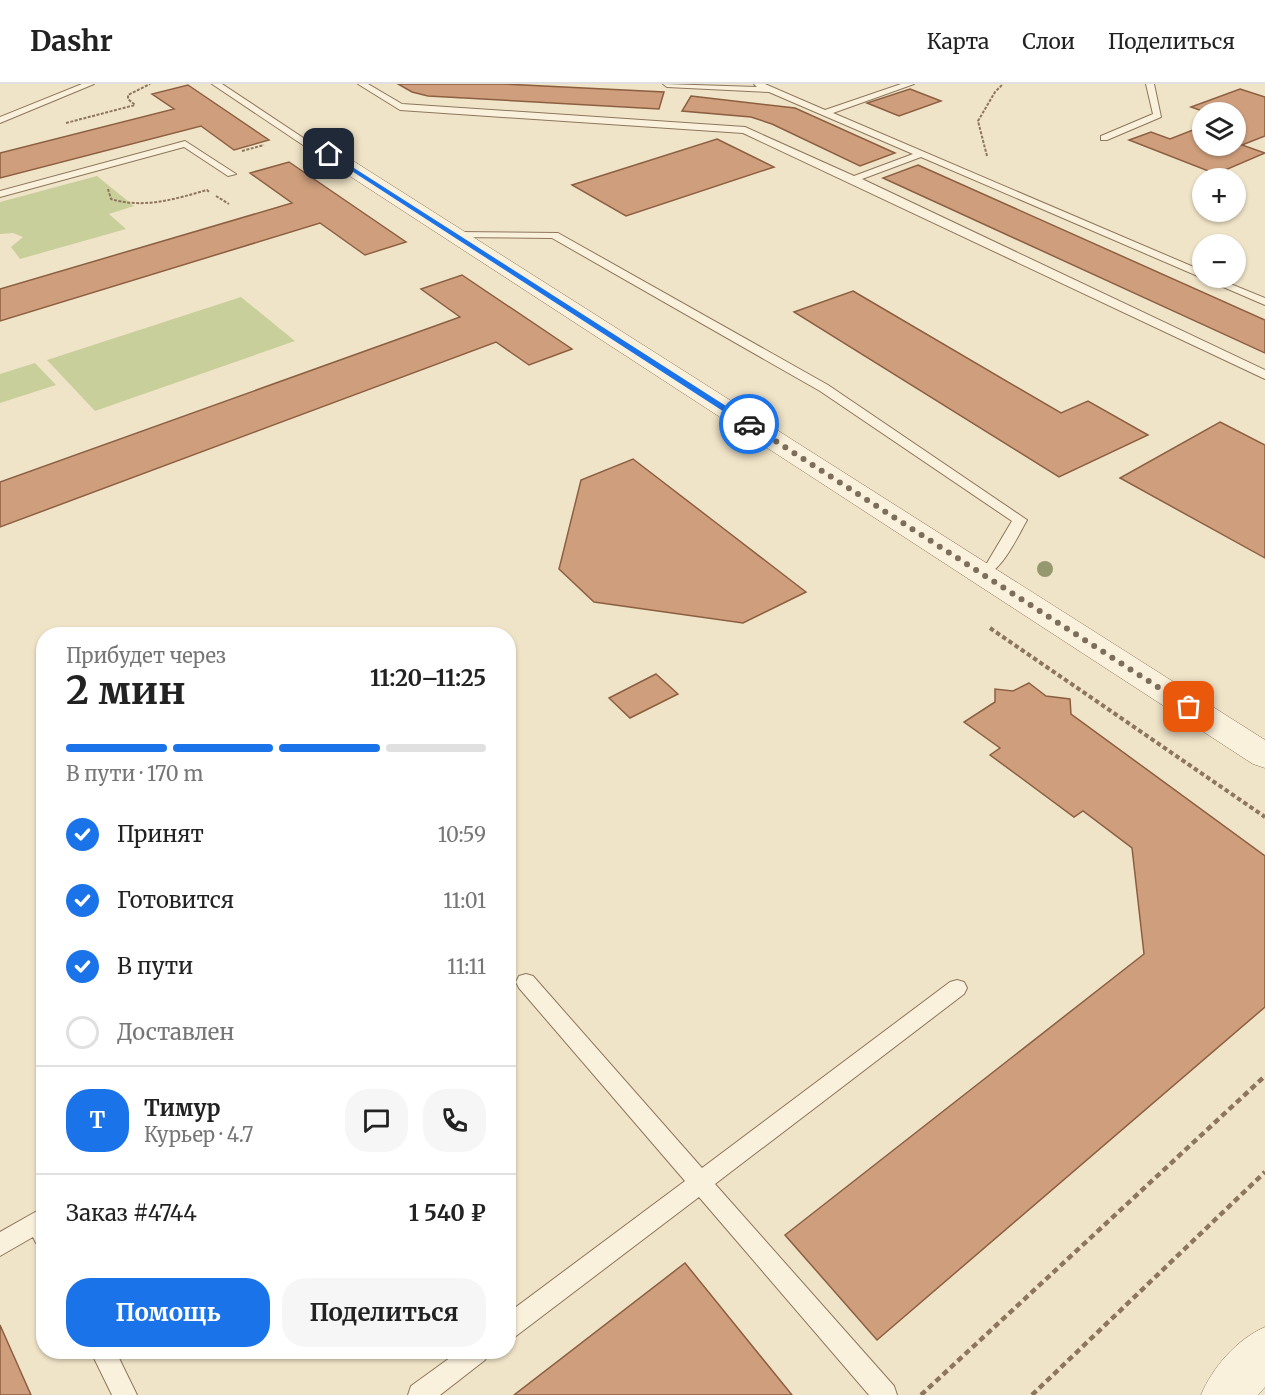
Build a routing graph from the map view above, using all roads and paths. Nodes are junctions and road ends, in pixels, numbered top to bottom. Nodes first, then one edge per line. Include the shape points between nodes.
1 (90, 84) edge
2 (216, 84) edge
3 (362, 84) edge
4 (667, 84) edge
5 (758, 84) edge
6 (910, 84) edge
7 (1003, 84) edge
8 (1150, 84) edge
9 (773, 91) junction
10 (824, 112) junction
11 (0, 120) edge
12 (1104, 138) dead end
13 (323, 152) joint
14 (921, 154) junction
15 (115, 163) junction
16 (231, 174) dead end
17 (854, 179) junction
18 (982, 180) junction
19 (0, 194) edge
20 (229, 204) dead end
21 (456, 235) junction
22 (1192, 270) edge
23 (1232, 288) edge
24 (1265, 302) edge
25 (1265, 375) edge
26 (980, 573) junction
27 (990, 628) dead end
28 (1265, 756) edge
29 (1265, 817) edge
30 (526, 982) dead end
31 (957, 988) dead end
32 (1265, 1076) edge
33 (1265, 1172) edge
34 (700, 1183) junction
35 (36, 1223) edge
36 (0, 1245) edge
37 (516, 1322) edge
38 (1265, 1351) edge
39 (107, 1359) edge
40 (468, 1359) edge
41 (125, 1395) edge
42 (420, 1395) edge
43 (885, 1395) edge
44 (921, 1395) edge
45 (1032, 1395) edge
46 (1225, 1395) edge

1 - 11 lane
2 - 13 lane
3 - 17 lane via 400,107 745,130
4 - 9 lane
5 - 9 lane
6 - 10 lane
7 - 18 path via 994,90 988,109 978,121 987,154
8 - 12 lane via 1158,116
9 - 10 lane
10 - 14 lane
13 - 21 street
14 - 17 lane
14 - 18 lane
15 - 16 lane via 185,144
15 - 19 lane
15 - 20 path via 107,191 111,199 123,204 151,205 207,190
17 - 25 lane
18 - 22 lane
21 - 26 street
21 - 26 lane via 554,235 824,388 1020,520 992,566
23 - 24 lane
26 - 28 street
27 - 29 path
30 - 34 lane
31 - 34 lane
32 - 44 path
33 - 45 path
34 - 37 lane
34 - 43 lane
35 - 36 lane
38 - 46 street
39 - 41 lane
40 - 42 lane

